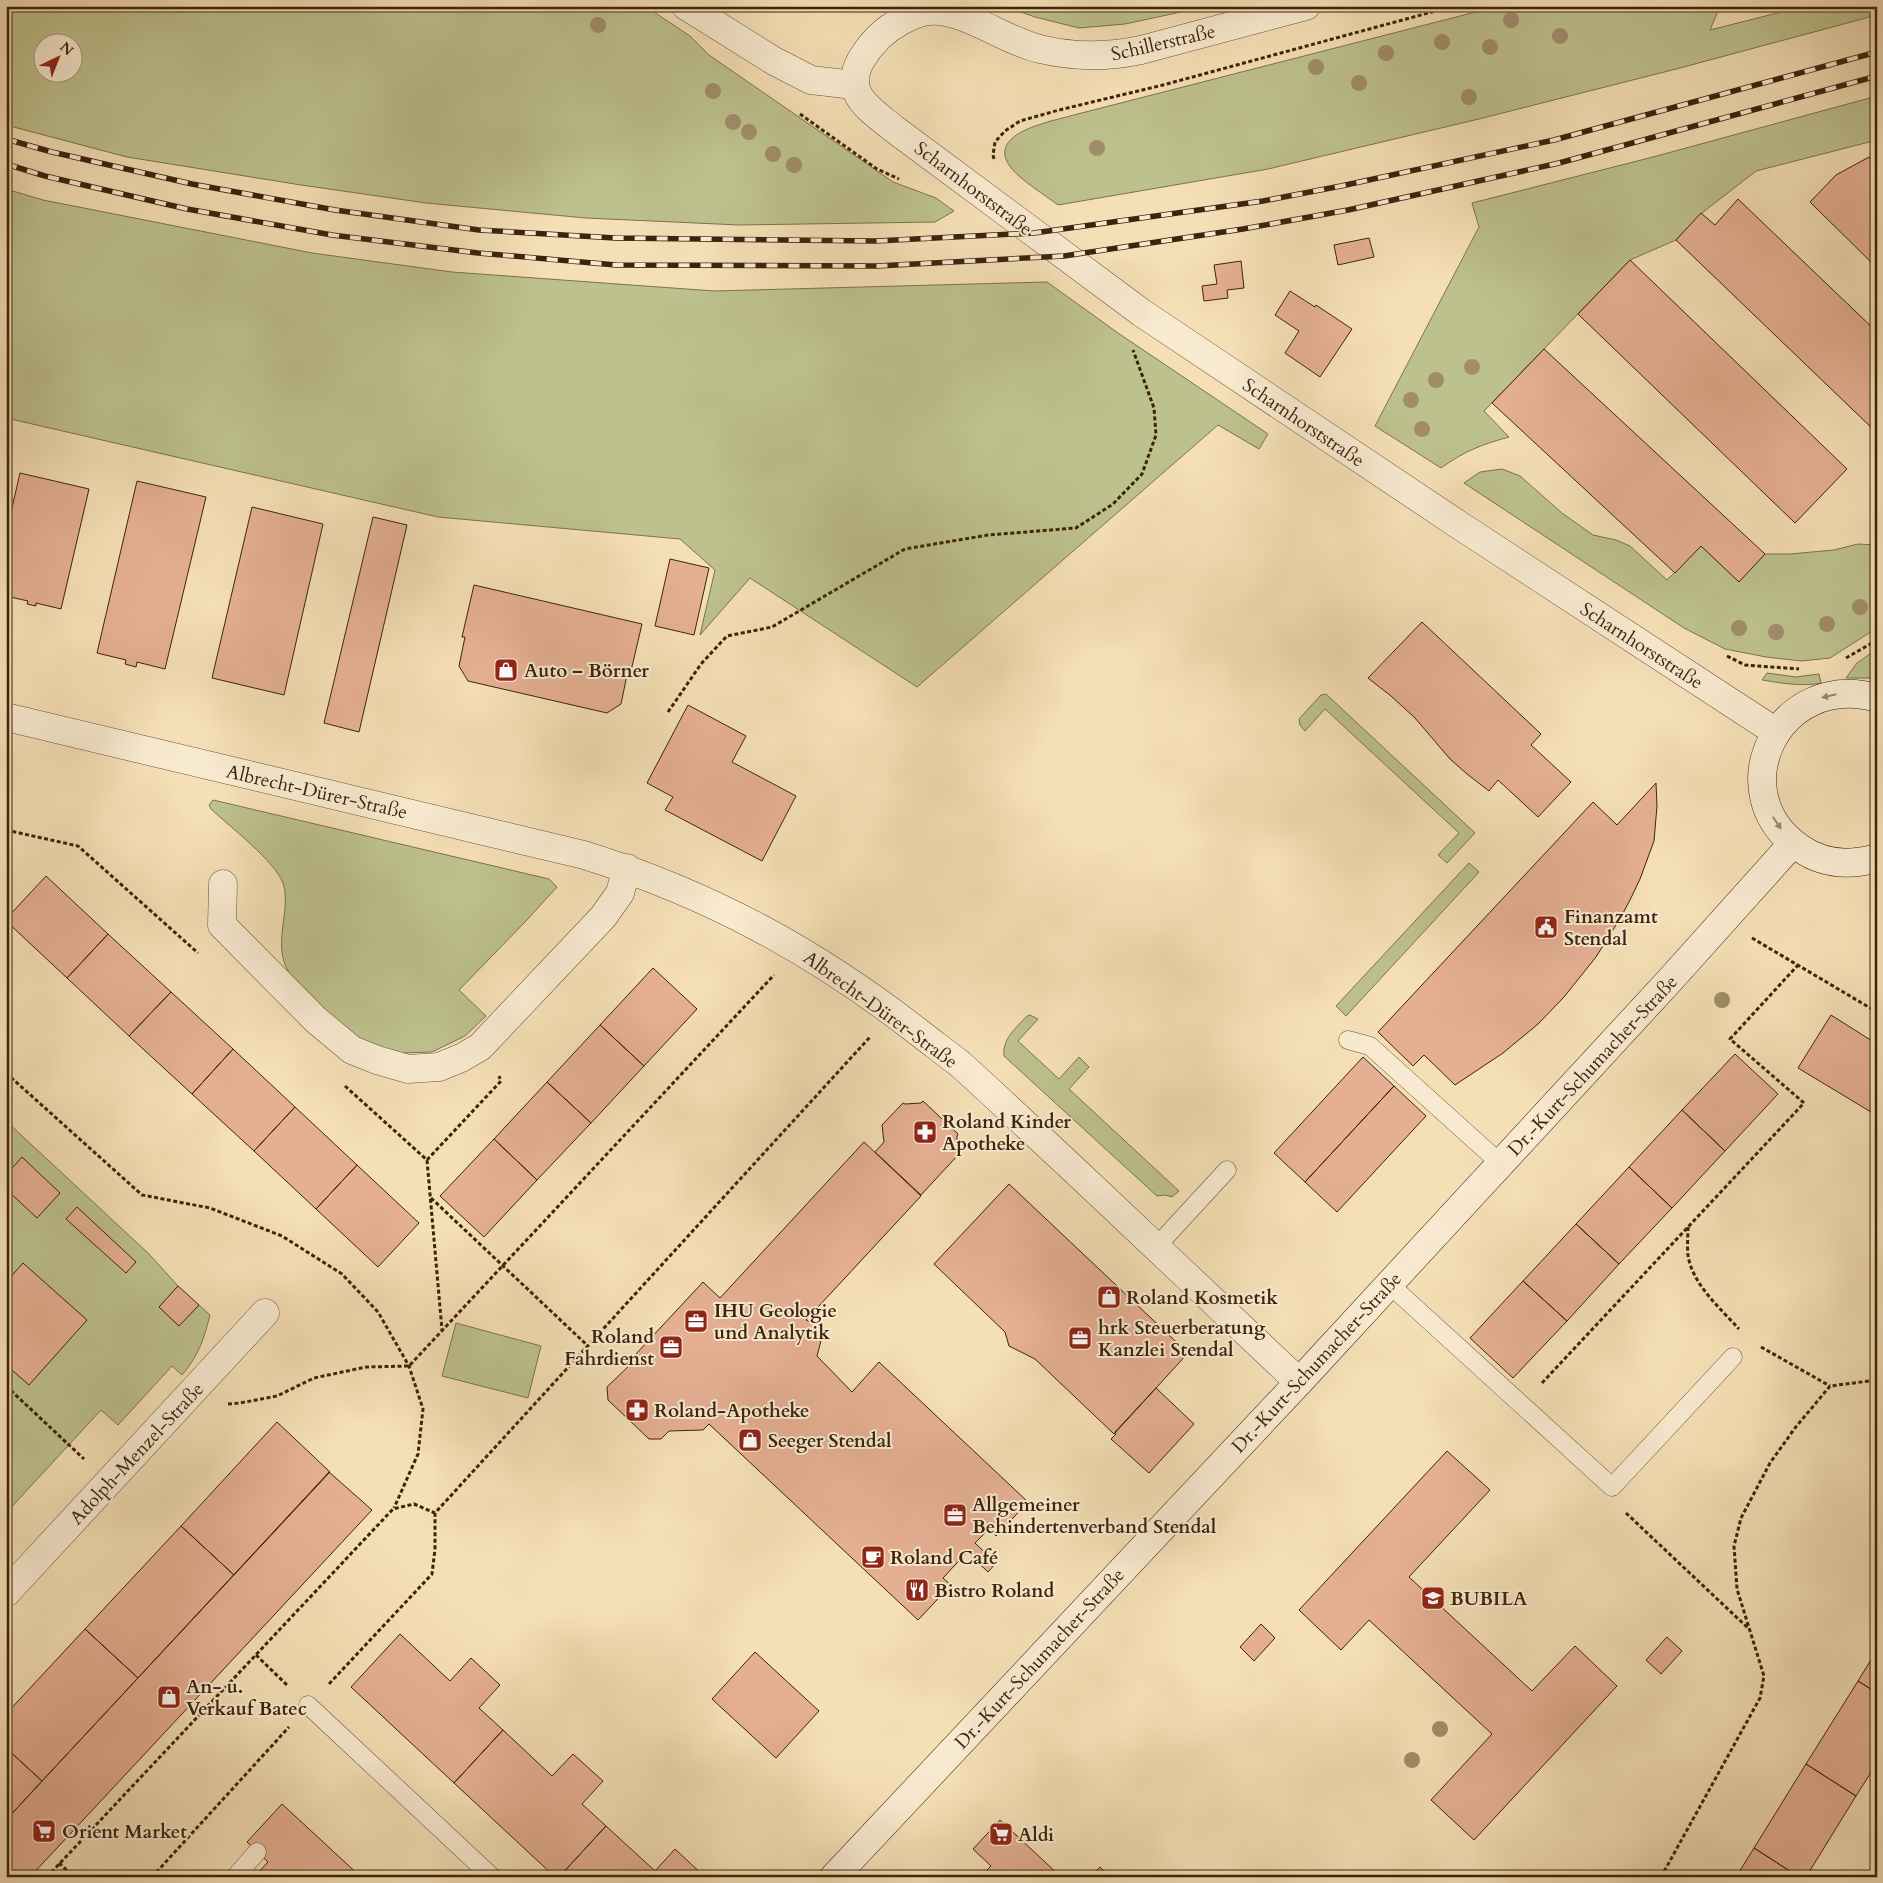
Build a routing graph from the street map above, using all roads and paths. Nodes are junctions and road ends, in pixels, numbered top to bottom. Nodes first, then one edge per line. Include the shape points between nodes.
1 (686, 6) edge
2 (1306, 6) edge
3 (1454, 6) edge
4 (854, 85) junction
5 (998, 165) dead end
6 (1131, 342) dead end
7 (1877, 640) edge
8 (1721, 654) dead end
9 (1840, 662) dead end
10 (1807, 668) dead end
11 (1877, 698) edge
12 (668, 712) dead end
13 (6, 717) edge
14 (1776, 732) junction
15 (6, 830) edge
16 (1793, 844) junction
17 (1877, 858) edge
18 (627, 868) junction
19 (223, 884) dead end
20 (1724, 921) junction
21 (798, 949) junction
22 (203, 958) dead end
23 (1798, 965) junction
24 (892, 1012) junction
25 (1877, 1012) edge
26 (1348, 1040) dead end
27 (6, 1073) edge
28 (340, 1082) dead end
29 (1501, 1164) junction
30 (1227, 1170) dead end
31 (430, 1198) junction
32 (1688, 1227) junction
33 (1157, 1246) junction
34 (503, 1266) junction
35 (1389, 1284) junction
36 (265, 1313) dead end
37 (442, 1330) junction
38 (1744, 1334) dead end
39 (1757, 1345) dead end
40 (588, 1347) junction
41 (1733, 1357) dead end
42 (409, 1366) junction
43 (1877, 1380) edge
44 (1298, 1382) junction
45 (6, 1386) edge
46 (1830, 1386) junction
47 (190, 1394) junction
48 (1521, 1405) junction
49 (109, 1482) junction
50 (1612, 1487) junction
51 (393, 1508) junction
52 (435, 1513) junction
53 (6, 1593) edge
54 (1749, 1629) junction
55 (256, 1655) junction
56 (308, 1705) junction
57 (257, 1852) dead end
58 (59, 1863) junction
59 (47, 1877) edge
60 (74, 1877) edge
61 (152, 1877) edge
62 (235, 1877) edge
63 (492, 1877) edge
64 (834, 1877) edge
65 (1661, 1877) edge

1 - 4 street via 811,80
2 - 4 street, Schillerstraße via 1141,50 1084,56 1039,49 952,14 930,10 912,15 874,40 856,69
3 - 5 path via 1020,122 995,142 993,156
4 - 14 street, Scharnhorststraße via 860,98 894,129 1142,313
6 - 12 path via 1154,408 1156,435 1142,474 1113,504 1076,528 988,535 906,549 772,627 727,636 701,664
7 - 9 path
8 - 10 path via 1745,664 1792,670
11 -> 14 street via 1852,693 1826,696 1802,706
13 - 18 street, Albrecht-Dürer-Straße via 565,850
14 -> 16 street via 1764,765 1765,798 1775,823
15 - 22 path via 78,846
16 - 17 street via 1827,861 1852,863
16 - 20 street, Dr.-Kurt-Schumacher-Straße
18 - 19 street via 620,893 603,917 480,1047 439,1067 408,1069 352,1050 309,1013 222,925
18 - 21 street, Albrecht-Dürer-Straße via 742,918
20 - 23 path
20 - 29 street, Dr.-Kurt-Schumacher-Straße
21 - 24 street, Albrecht-Dürer-Straße
21 - 34 path
23 - 25 path
23 - 32 path via 1730,1039 1804,1103
24 - 33 street, Albrecht-Dürer-Straße via 959,1064
24 - 40 path
26 - 29 lane via 1370,1046
27 - 42 path via 142,1196 210,1208 282,1236 342,1274 378,1312
28 - 31 path via 426,1160
29 - 35 street, Dr.-Kurt-Schumacher-Straße
30 - 33 lane
31 - 34 path
31 - 37 path
32 - 38 path via 1688,1256 1694,1275
32 - 48 path
33 - 44 street, Albrecht-Dürer-Straße
34 - 37 path
34 - 40 path
35 - 44 street, Dr.-Kurt-Schumacher-Straße
35 - 48 lane
36 - 47 street, Adolph-Menzel-Straße
37 - 42 path
39 - 46 path
40 - 52 path
41 - 50 lane
42 - 47 path via 366,1367 314,1378 277,1396 240,1403 214,1404
42 - 51 path via 423,1409 418,1454
43 - 46 path
44 - 64 street, Dr.-Kurt-Schumacher-Straße
45 - 49 path
46 - 54 path via 1770,1463 1741,1518 1734,1546 1737,1590
47 - 49 street, Adolph-Menzel-Straße
48 - 50 lane
49 - 53 street, Adolph-Menzel-Straße
50 - 54 path via 1623,1509
51 - 52 path via 414,1504
51 - 55 path
52 - 56 path via 432,1574
54 - 65 path via 1764,1676 1760,1698
55 - 56 path
55 - 58 path
56 - 61 path
56 - 63 lane
57 - 62 lane
58 - 59 path
58 - 60 path

